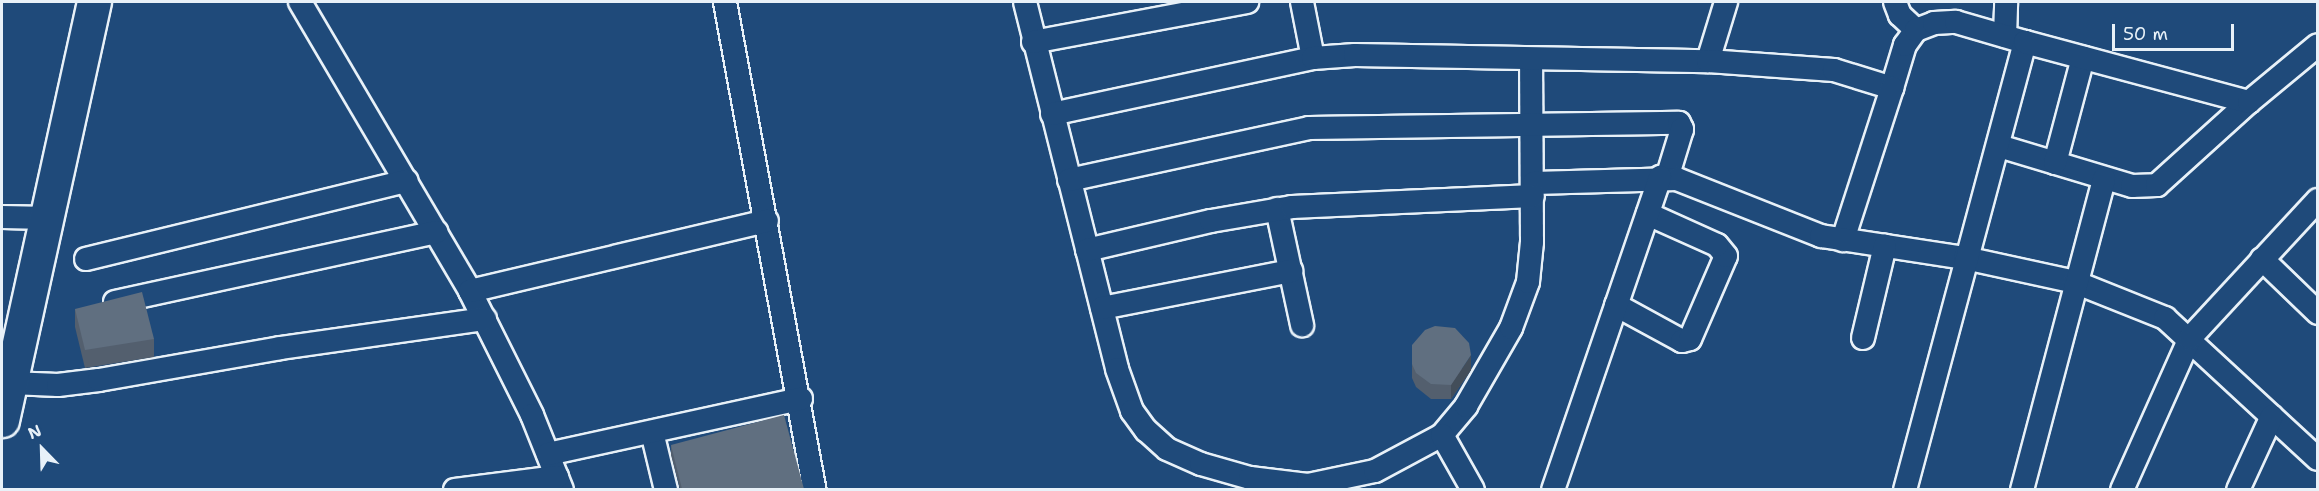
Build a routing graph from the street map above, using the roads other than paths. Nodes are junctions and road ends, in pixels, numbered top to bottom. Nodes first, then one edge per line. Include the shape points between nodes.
1 (78, 2) edge
2 (94, 2) edge
3 (300, 2) edge
4 (725, 2) edge
5 (1025, 2) edge
6 (1247, 2) edge
7 (1302, 2) edge
8 (1726, 2) edge
9 (1895, 2) edge
10 (2006, 2) edge
11 (1916, 30) junction
12 (2015, 39) junction
13 (1034, 42) junction
14 (2318, 45) edge
15 (2083, 57) junction
16 (1313, 58) junction
17 (1531, 61) junction
18 (1708, 61) junction
19 (1892, 88) junction
20 (2249, 102) junction
21 (1052, 114) junction
22 (1532, 127) junction
23 (1999, 146) junction
24 (2055, 163) junction
25 (1664, 177) junction
26 (2104, 179) junction
27 (1069, 180) junction
28 (407, 181) junction
29 (1533, 189) junction
30 (2318, 200) edge
31 (1277, 209) junction
32 (1648, 214) junction
33 (26, 218) edge
34 (767, 221) junction
35 (436, 232) junction
36 (1843, 240) junction
37 (1885, 246) junction
38 (1087, 250) junction
39 (1965, 258) junction
40 (86, 259) dead end
41 (2262, 260) junction
42 (1290, 271) junction
43 (2075, 282) junction
44 (470, 291) junction
45 (1617, 305) junction
46 (98, 306) edge
47 (1102, 308) junction
48 (2318, 313) edge
49 (485, 319) junction
50 (1302, 325) dead end
51 (1863, 338) dead end
52 (2190, 338) junction
53 (2, 348) edge
54 (11, 383) junction
55 (801, 399) junction
56 (2272, 416) junction
57 (2, 420) edge
58 (652, 432) junction
59 (1442, 435) junction
60 (548, 454) junction
61 (2318, 459) edge
62 (1376, 480) edge
63 (560, 483) edge
64 (1308, 487) edge
65 (455, 489) edge
66 (666, 489) edge
67 (815, 489) edge
68 (1473, 489) edge
69 (1553, 489) edge
70 (1905, 489) edge
71 (2022, 489) edge
72 (2121, 489) edge
73 (2238, 489) edge

1 - 33 highway
2 - 33 highway
3 - 28 street
4 - 34 street
5 - 13 street
6 - 13 street
7 - 16 street
8 - 18 street
9 - 11 street via 1900,15
10 - 12 street
11 - 12 street via 1934,23 1956,22
11 - 19 street via 1905,45
12 - 15 street
12 - 23 street
13 - 21 street
14 - 20 street
15 - 20 street
15 - 24 street
16 - 17 street via 1355,55
16 - 21 street
17 - 18 street
17 - 22 street
18 - 19 street via 1804,66 1868,78
19 - 36 street
20 - 26 street via 2157,185 2132,186
21 - 27 street
22 - 25 street via 1679,123 1682,129
22 - 27 street via 1309,128
22 - 29 street
23 - 24 street
23 - 39 street
24 - 26 street
25 - 29 street
25 - 32 street
25 - 36 street via 1691,182 1786,225
26 - 43 street
27 - 38 street
28 - 35 street
28 - 40 street
29 - 31 street
29 - 59 street via 1528,282 1511,328 1466,406
30 - 41 street
31 - 38 street
31 - 42 street
32 - 45 street
32 - 45 street via 1717,245 1726,256 1696,334 1690,339 1682,341
33 - 53 highway
33 - 54 highway
34 - 44 street
34 - 55 street
35 - 44 street
35 - 46 street
36 - 37 street
37 - 39 street
37 - 51 street
38 - 47 street
39 - 43 street
39 - 70 street
41 - 48 street
41 - 52 street
42 - 47 street
42 - 50 street
43 - 52 street via 2165,318
43 - 71 street
44 - 49 street
45 - 69 street
47 - 64 street via 1132,411 1167,449 1250,478
49 - 54 street via 280,348 99,380 58,385
49 - 60 street
52 - 56 street
52 - 72 street
54 - 57 highway
55 - 58 street
55 - 67 street
56 - 61 street
56 - 73 street
58 - 60 street
58 - 66 street
59 - 62 street
59 - 68 street
60 - 63 street
62 - 64 street
63 - 65 street

